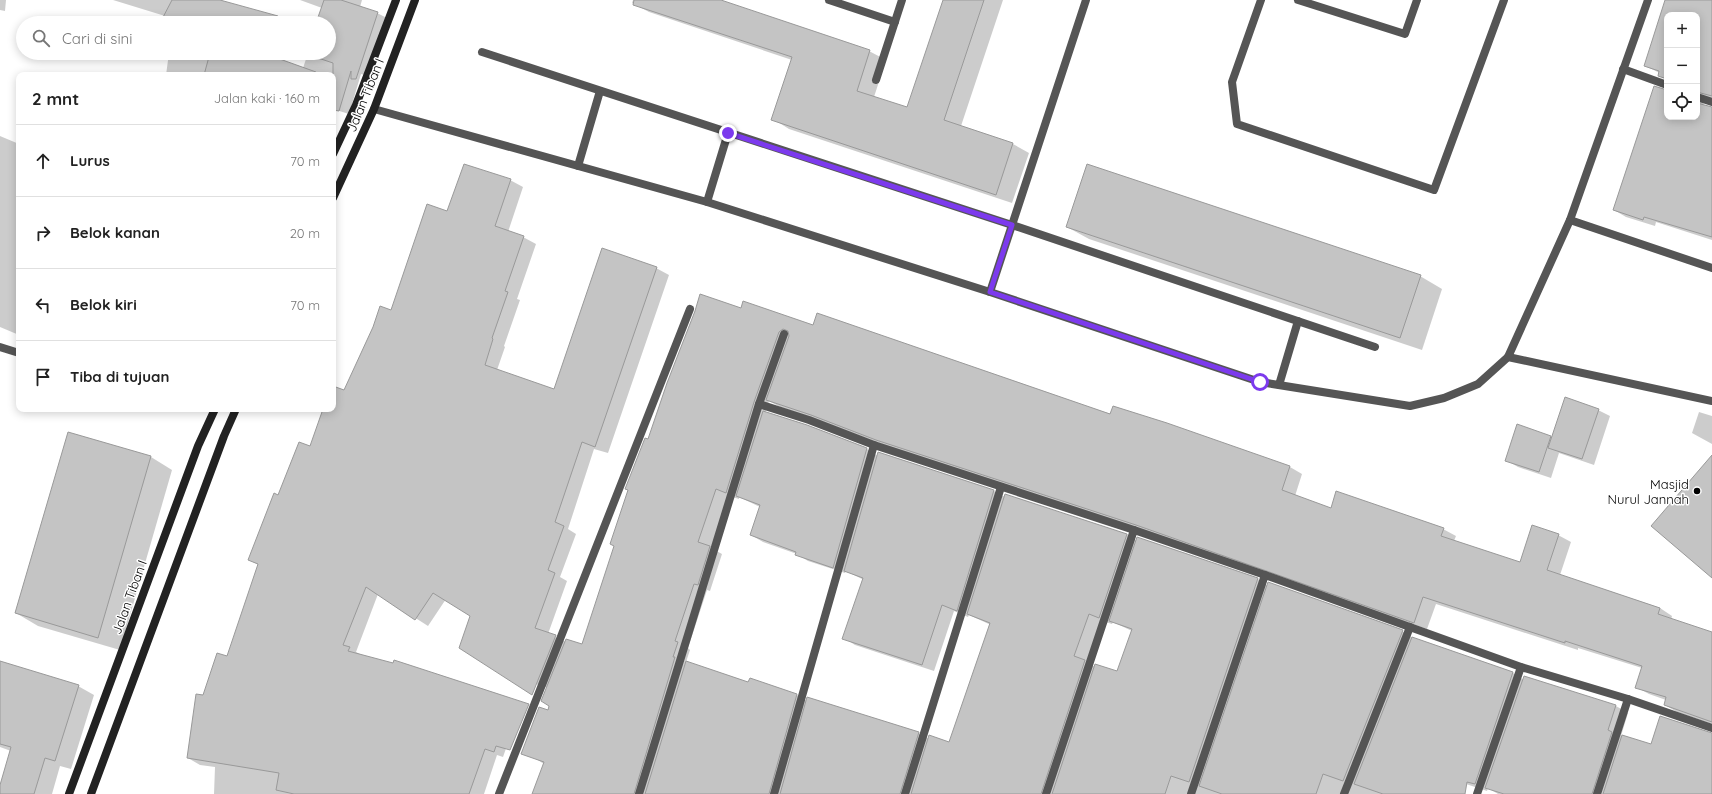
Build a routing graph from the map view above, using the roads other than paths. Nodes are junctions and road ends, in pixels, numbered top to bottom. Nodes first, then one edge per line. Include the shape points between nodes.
1 (396, 0) edge
2 (415, 0) edge
3 (829, 0) edge
4 (902, 0) edge
5 (1086, 0) edge
6 (1261, 0) edge
7 (1298, 0) edge
8 (1417, 0) edge
9 (1504, 0) edge
10 (1648, 0) edge
11 (895, 22) junction
12 (482, 52) dead end
13 (1622, 69) junction
14 (876, 80) dead end
15 (1664, 85) edge
16 (600, 90) junction
17 (1700, 97) edge
18 (1712, 102) edge
19 (374, 109) junction
20 (728, 133) junction
21 (336, 147) edge
22 (578, 166) junction
23 (336, 191) edge
24 (706, 202) junction
25 (1570, 220) junction
26 (1012, 225) junction
27 (1712, 268) edge
28 (990, 292) junction
29 (690, 309) dead end
30 (1298, 321) junction
31 (784, 334) dead end
32 (0, 347) edge
33 (1375, 347) dead end
34 (16, 352) edge
35 (1508, 357) junction
36 (1279, 385) junction
37 (1712, 401) edge
38 (759, 404) junction
39 (211, 412) edge
40 (235, 412) edge
41 (874, 445) junction
42 (1001, 487) junction
43 (1134, 530) junction
44 (1265, 575) junction
45 (1410, 627) junction
46 (1521, 667) junction
47 (1628, 699) junction
48 (1712, 728) edge
49 (69, 794) edge
50 (91, 794) edge
51 (499, 794) edge
52 (638, 794) edge
53 (774, 794) edge
54 (906, 794) edge
55 (1046, 794) edge
56 (1191, 794) edge
57 (1344, 794) edge
58 (1477, 794) edge
59 (1597, 794) edge

1 - 21 street, Jalan Tiban I via 356,104
2 - 19 street, Jalan Tiban I
3 - 11 street
4 - 11 street
5 - 26 street
6 - 9 street via 1232,82 1237,124 1434,190
7 - 8 street via 1405,34
10 - 13 street
11 - 14 street
12 - 16 street
13 - 15 street
13 - 25 street
16 - 20 street
16 - 22 street
17 - 18 street
19 - 22 street
19 - 23 street, Jalan Tiban I
20 - 24 street
20 - 26 street
22 - 24 street
24 - 28 street
25 - 27 street
25 - 35 street
26 - 28 street
26 - 30 street
28 - 36 street via 1260,382
29 - 51 street
30 - 33 street
30 - 36 street
31 - 38 street
32 - 34 street
35 - 36 street via 1478,384 1444,398 1410,406
35 - 37 street
38 - 41 street
38 - 52 street
39 - 49 street, Jalan Tiban I
40 - 50 street
41 - 42 street
41 - 53 street
42 - 43 street
42 - 54 street
43 - 44 street
43 - 55 street
44 - 45 street
44 - 56 street
45 - 46 street
45 - 57 street
46 - 47 street
46 - 58 street
47 - 48 street
47 - 59 street

